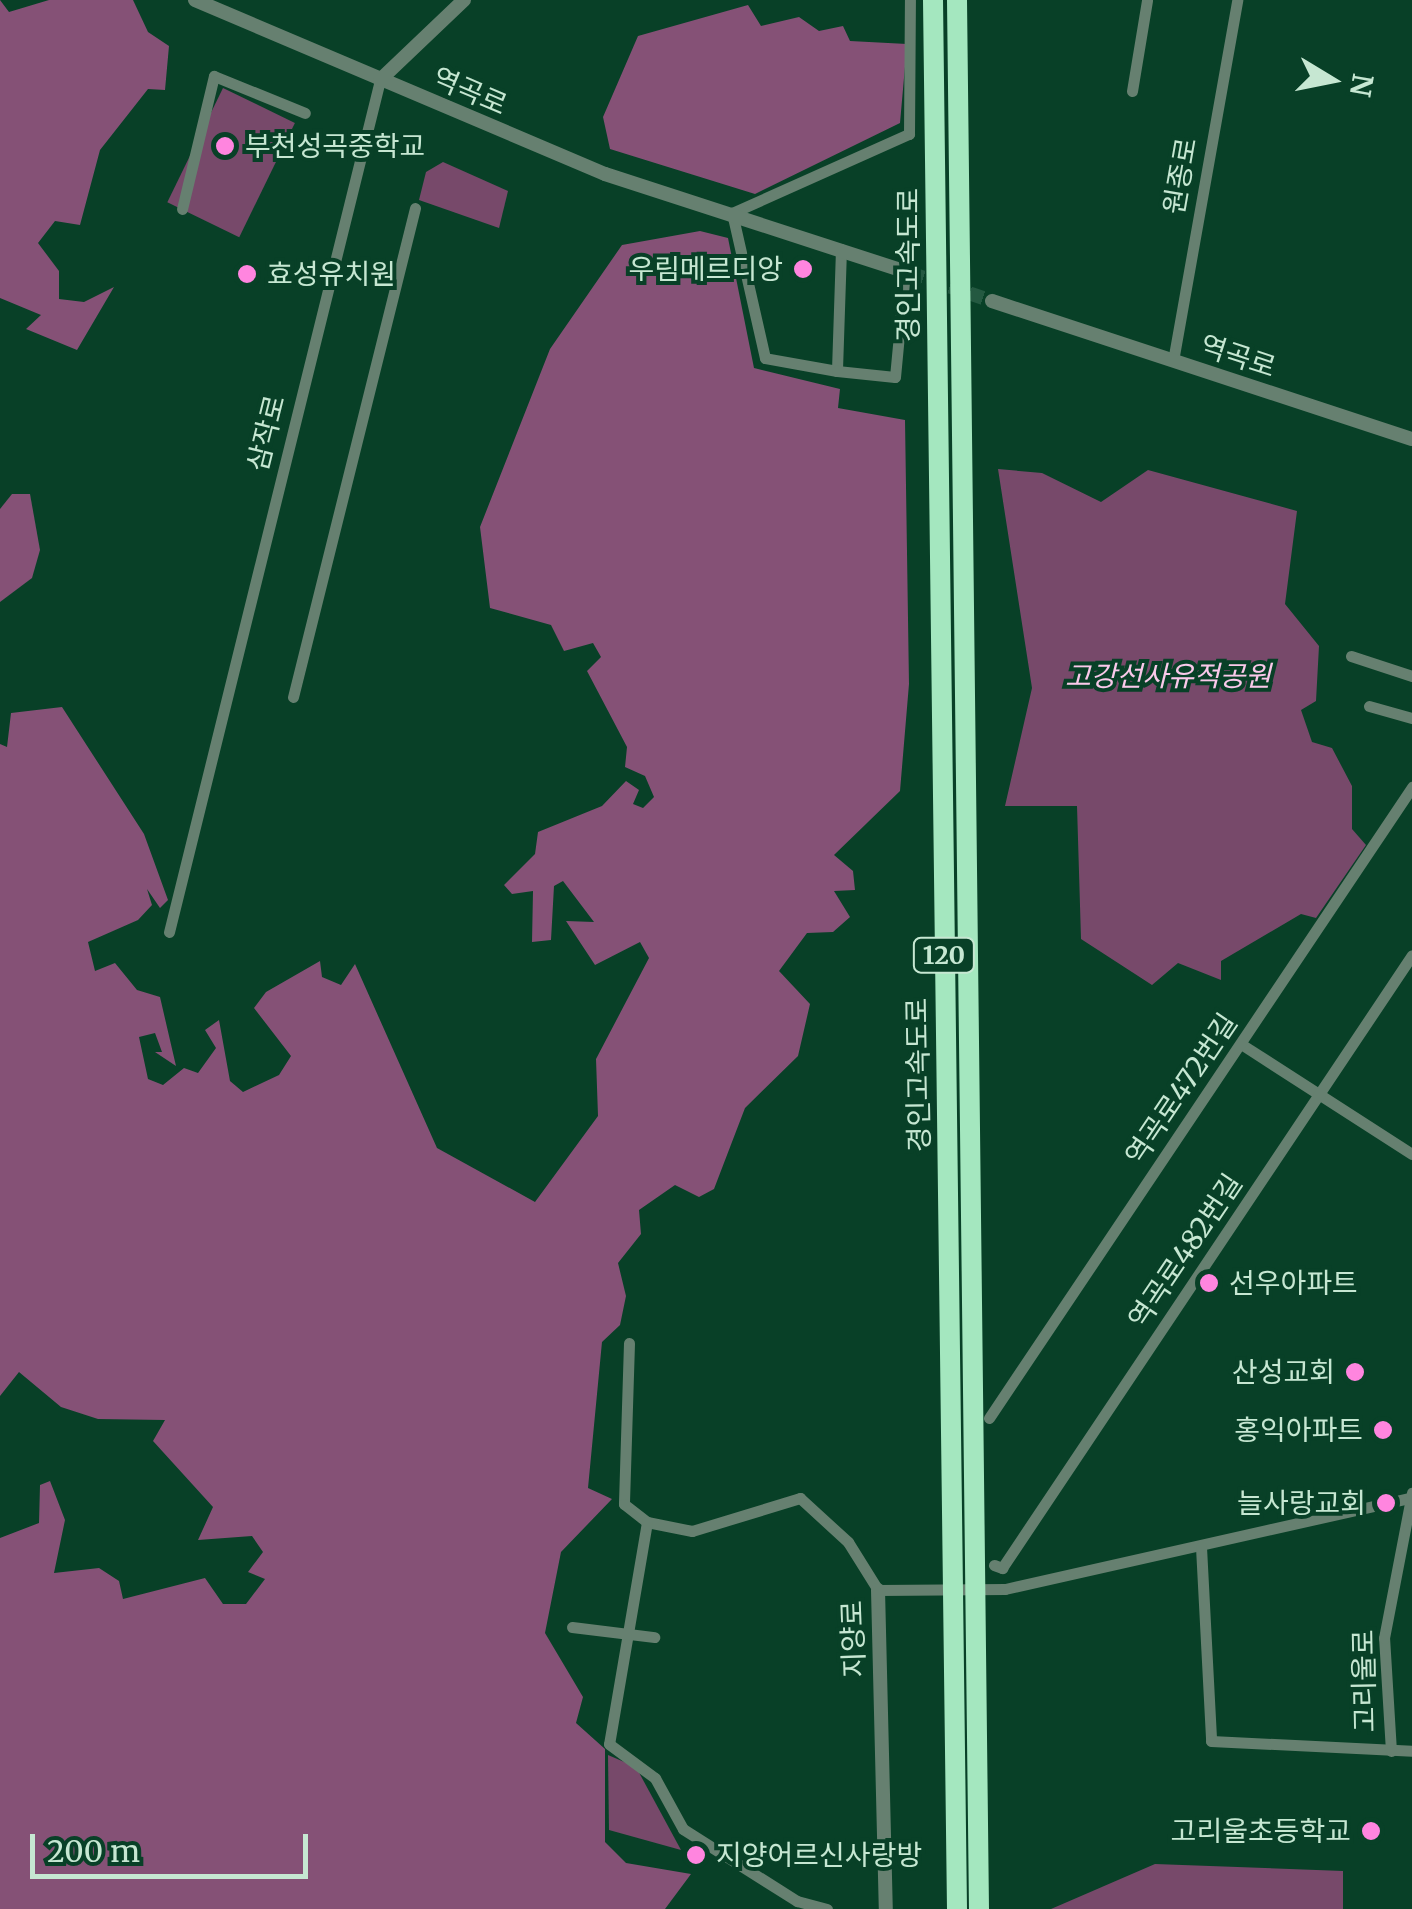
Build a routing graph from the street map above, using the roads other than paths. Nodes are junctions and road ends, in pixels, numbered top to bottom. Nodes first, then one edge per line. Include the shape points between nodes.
1 (195, 0) edge
2 (464, 0) edge
3 (910, 0) edge
4 (933, 0) edge
5 (958, 0) edge
6 (1147, 0) edge
7 (1237, 0) edge
8 (380, 80) junction
9 (1132, 91) dead end
10 (306, 113) dead end
11 (182, 208) dead end
12 (415, 208) dead end
13 (732, 213) junction
14 (840, 250) junction
15 (907, 272) joint
16 (992, 300) tunnel mouth
17 (1173, 361) junction
18 (837, 371) junction
19 (1412, 439) edge
20 (1351, 656) dead end
21 (1412, 676) edge
22 (293, 697) dead end
23 (1369, 706) dead end
24 (1412, 718) edge
25 (1412, 787) edge
26 (169, 932) dead end
27 (1412, 954) edge
28 (1242, 1044) junction
29 (1319, 1095) junction
30 (1412, 1154) edge
31 (629, 1343) dead end
32 (989, 1418) dead end
33 (1411, 1496) edge
34 (647, 1522) junction
35 (1201, 1547) junction
36 (994, 1565) dead end
37 (878, 1590) junction
38 (572, 1627) dead end
39 (625, 1632) junction
40 (654, 1637) dead end
41 (1391, 1751) junction
42 (1412, 1751) edge
43 (827, 1909) edge
44 (886, 1909) edge
45 (957, 1909) edge
46 (979, 1909) edge

1 - 8 street, 역곡로
2 - 8 street
3 - 13 street via 908,134
4 - 45 highway, 경인고속도로 / 120
5 - 46 highway, 경인고속도로 / 120
6 - 9 street
7 - 17 street, 원종로
8 - 13 street, 역곡로 via 605,174
8 - 26 street, 삼작로
10 - 11 street via 214,76
12 - 22 street
13 - 14 street, 역곡로
13 - 18 street via 765,358
14 - 15 street, 역곡로
14 - 18 street
15 - 18 street via 896,376
16 - 17 street, 역곡로
17 - 19 street, 역곡로
20 - 21 street
23 - 24 street
25 - 28 street, 역곡로472번길
27 - 29 street, 역곡로482번길
28 - 29 street
28 - 32 street, 역곡로472번길
29 - 30 street
29 - 36 street, 역곡로482번길 via 1002,1568
31 - 34 street via 624,1504
33 - 35 street via 1389,1496
33 - 41 street, 고리울로 via 1384,1638
34 - 37 street, 지양로 via 692,1531 800,1498 848,1542
34 - 39 street
35 - 37 street via 1000,1590
35 - 41 street, 고리울로 via 1211,1741
37 - 44 street, 지양로
38 - 39 street
39 - 40 street
39 - 43 street via 610,1744 655,1778 683,1829 797,1902
41 - 42 street

